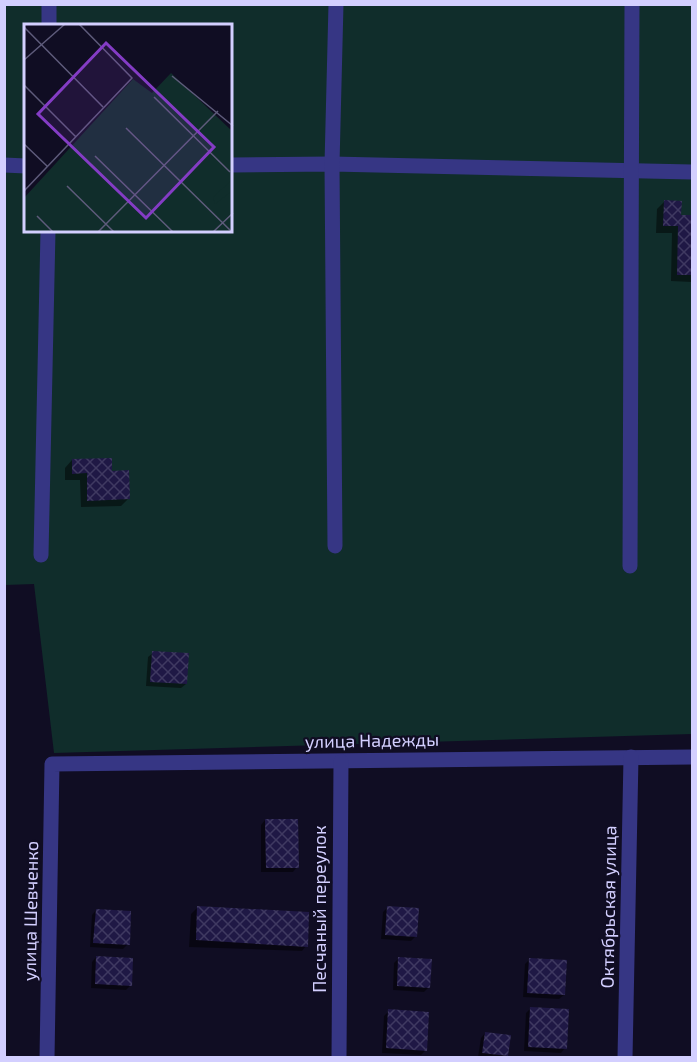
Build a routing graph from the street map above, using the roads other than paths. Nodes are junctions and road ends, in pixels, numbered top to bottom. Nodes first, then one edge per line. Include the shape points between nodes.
1 (49, 4) edge
2 (336, 4) edge
3 (632, 4) edge
4 (49, 24) edge
5 (332, 164) junction
6 (4, 165) edge
7 (232, 165) edge
8 (24, 166) edge
9 (630, 172) junction
10 (693, 172) edge
11 (48, 232) edge
12 (335, 546) dead end
13 (41, 555) dead end
14 (630, 566) dead end
15 (632, 757) junction
16 (693, 757) edge
17 (341, 762) junction
18 (52, 764) joint
19 (47, 1058) edge
20 (339, 1058) edge
21 (625, 1058) edge

1 - 4 street
2 - 5 street
3 - 9 street
5 - 7 street
5 - 9 street
5 - 12 street
6 - 8 street
9 - 10 street
9 - 14 street
11 - 13 street
15 - 16 street, улица Надежды
15 - 17 street, улица Надежды
15 - 21 street, Октябрьская улица
17 - 18 street, улица Надежды
17 - 20 street, Песчаный переулок
18 - 19 street, улица Шевченко

